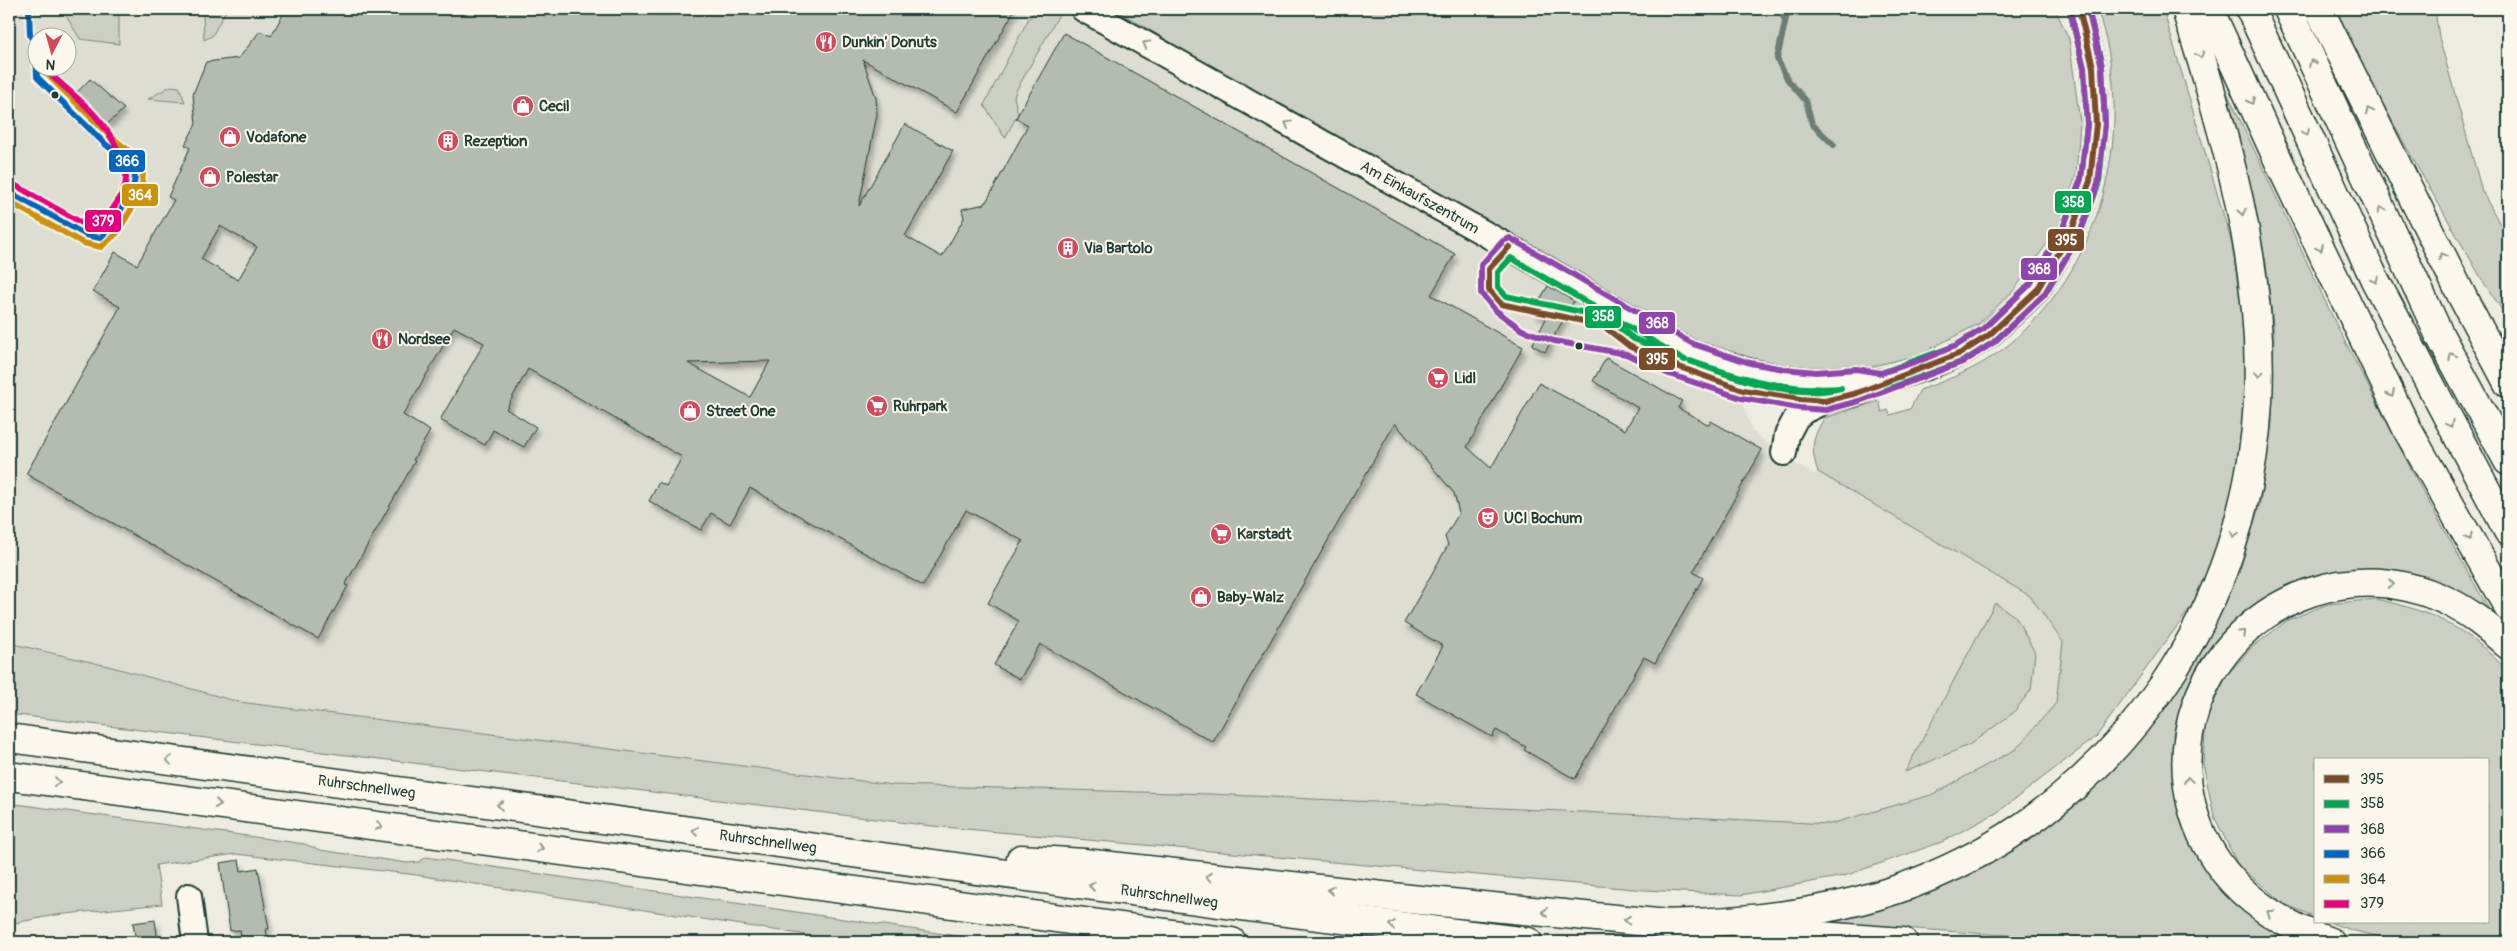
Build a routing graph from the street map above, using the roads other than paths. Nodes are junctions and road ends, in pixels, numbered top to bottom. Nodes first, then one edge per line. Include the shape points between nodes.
1 (1083, 9) edge
2 (2078, 9) edge
3 (2186, 9) edge
4 (2209, 9) edge
5 (2250, 9) edge
6 (2288, 9) edge
7 (2319, 9) edge
8 (2464, 300) junction
9 (2508, 346) edge
10 (1882, 382) junction
11 (2508, 383) edge
12 (1784, 453) dead end
13 (2508, 461) edge
14 (2508, 531) edge
15 (2508, 607) edge
16 (2508, 645) edge
17 (9, 738) edge
18 (9, 776) edge
19 (854, 853) junction
20 (189, 896) dead end
21 (1660, 924) junction
22 (196, 942) edge
23 (1232, 942) edge
24 (1528, 942) edge
25 (1904, 942) edge
26 (2330, 942) edge

10 -> 1 street, Am Einkaufszentrum via 1856,378 1816,381 1783,378 1748,371 1689,352 1509,247
2 - 10 street, Am Einkaufszentrum via 2093,67 2096,124 2090,181 2071,232 2038,290 1988,335 1960,353 1927,368
3 -> 21 highway via 2241,205 2255,297 2259,377 2254,441 2238,521 2221,574 2189,645 2116,749 2063,798 1964,862 1928,878 1799,913 1724,923
4 -> 15 highway via 2408,429
5 -> 14 highway via 2375,280
13 -> 6 highway via 2440,336
8 -> 7 highway
8 - 9 highway
8 - 11 highway
10 - 12 street, Am Einkaufszentrum via 1857,394 1825,401 1804,411 1787,435
26 -> 16 highway via 2285,923 2258,905 2218,863 2204,840 2193,812 2186,774 2187,747 2197,704 2210,675 2232,644 2272,609 2294,598 2342,584 2369,581 2423,591 2467,612
19 -> 17 highway, Ruhrschnellweg
18 -> 23 highway
21 -> 19 highway via 1084,863
24 -> 19 highway, Ruhrschnellweg
20 - 22 street
21 - 25 highway

